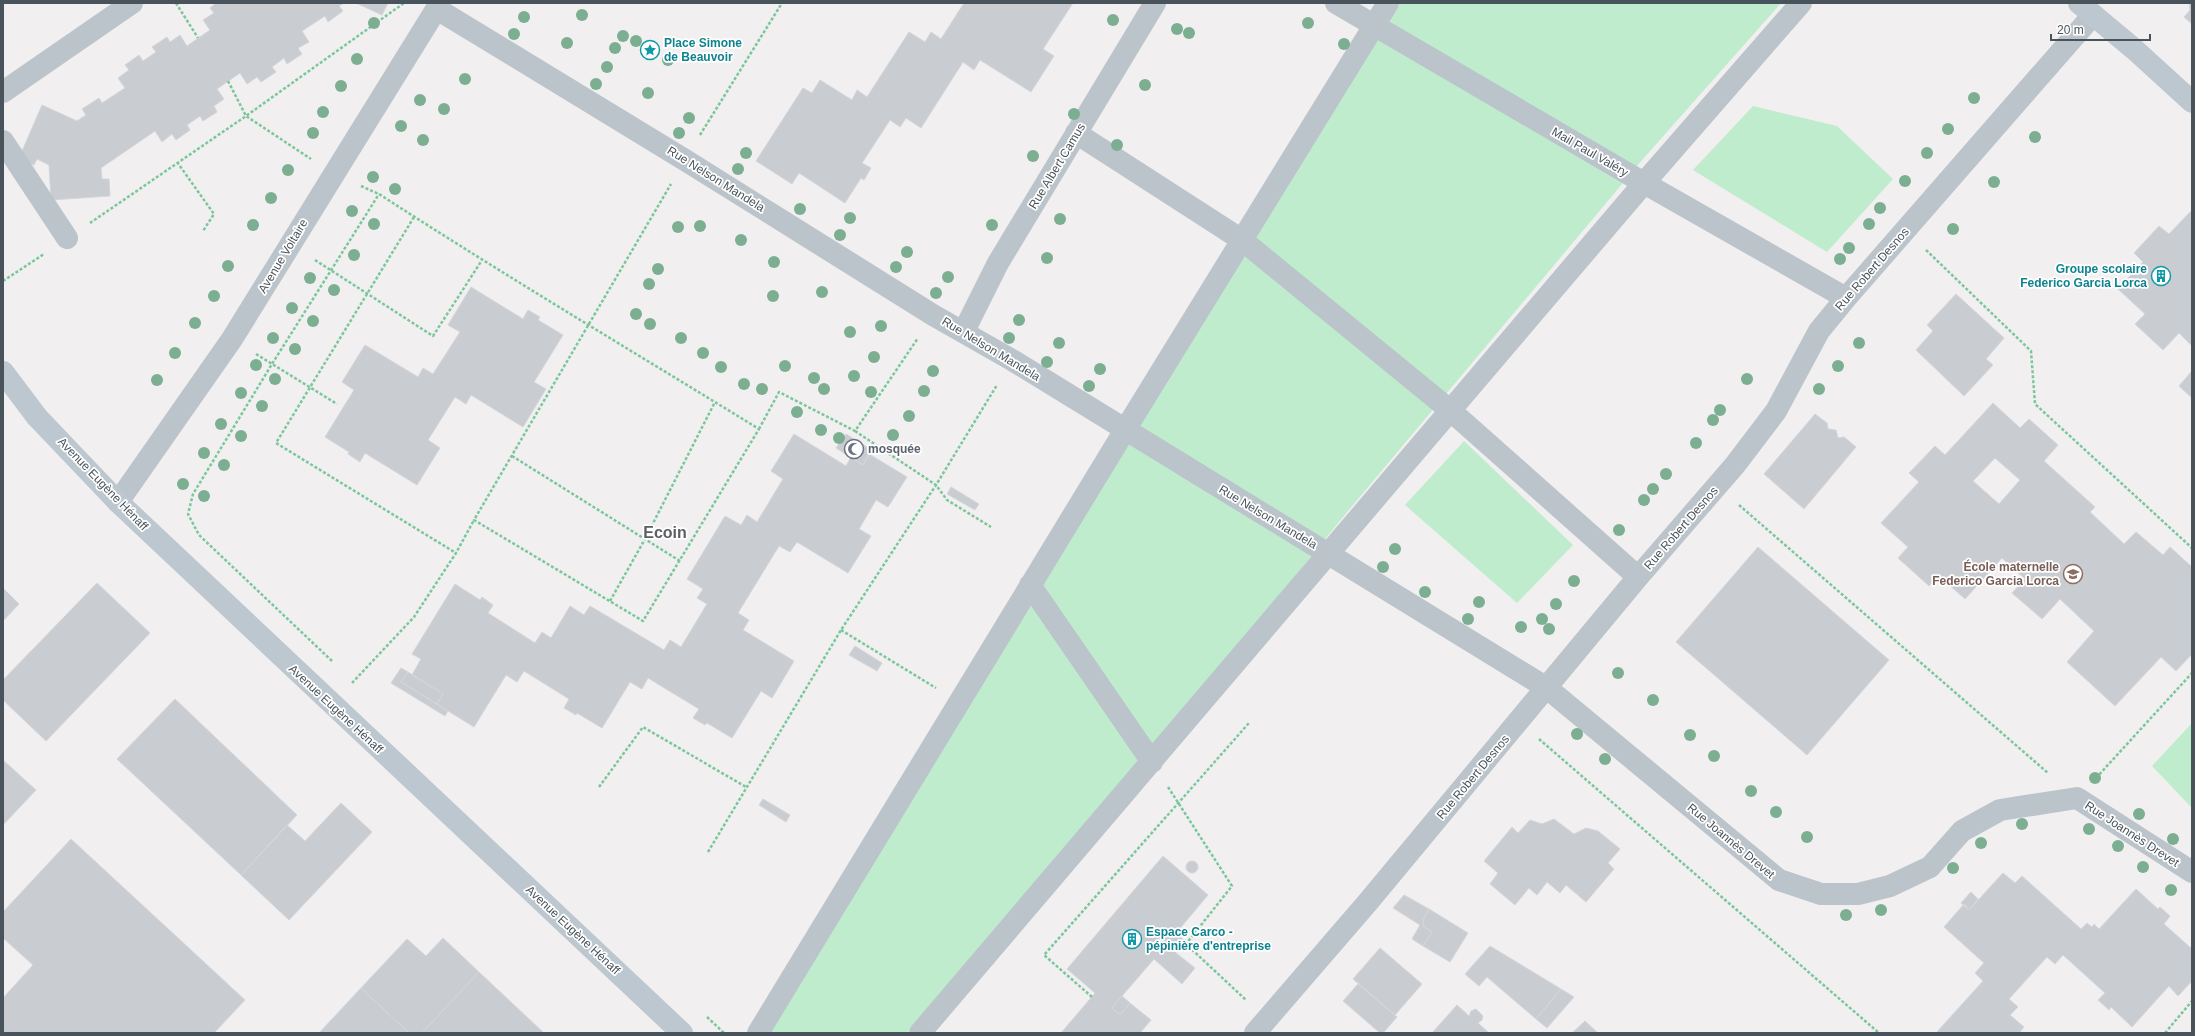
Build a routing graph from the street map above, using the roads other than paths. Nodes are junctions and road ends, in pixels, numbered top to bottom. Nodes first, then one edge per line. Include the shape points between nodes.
1 (132, 3) edge
2 (1154, 3) edge
3 (1336, 3) edge
4 (1388, 3) edge
5 (1801, 3) edge
6 (438, 6) edge
7 (2086, 9) edge
8 (1374, 27) junction
9 (3, 92) edge
10 (2192, 102) edge
11 (1076, 133) junction
12 (3, 141) edge
13 (1644, 184) junction
14 (67, 238) road end
15 (1242, 240) junction
16 (1846, 298) junction
17 (964, 331) junction
18 (3, 372) edge
19 (1451, 412) junction
20 (1124, 430) junction
21 (118, 502) junction
22 (1328, 554) junction
23 (1638, 577) junction
24 (1030, 585) junction
25 (1547, 688) junction
26 (1152, 762) junction
27 (2192, 872) edge
28 (1260, 1026) edge
29 (682, 1033) edge
30 (758, 1033) edge
31 (920, 1033) edge

1 - 9 street
2 - 11 street, Rue Albert Camus
3 - 8 street, Mail Paul Valéry
4 - 8 street
5 - 13 street
6 - 17 street, Rue Nelson Mandela via 933,315
6 - 21 street, Avenue Voltaire via 232,339
7 - 10 main road
7 - 16 street, Rue Robert Desnos
8 - 13 street, Mail Paul Valéry
8 - 15 street
11 - 15 street
11 - 17 street, Rue Albert Camus via 998,263
12 - 14 street
13 - 16 street, Mail Paul Valéry
13 - 19 street
15 - 19 street
15 - 20 street
16 - 23 street, Rue Robert Desnos via 1819,331 1776,411 1717,487
17 - 20 street, Rue Nelson Mandela
18 - 21 main road, Avenue Eugène Hénaff via 37,417
19 - 22 street
19 - 23 street
20 - 22 street, Rue Nelson Mandela
20 - 24 street
21 - 29 main road, Avenue Eugène Hénaff
22 - 25 street, Rue Nelson Mandela
22 - 26 street
23 - 25 street, Rue Robert Desnos
24 - 26 street
24 - 30 street
25 - 27 street, Rue Joannès Drevet via 1779,880 1821,894 1858,894 1890,886 1930,867 1962,831 2000,810 2077,798
25 - 28 street, Rue Robert Desnos
26 - 31 street

